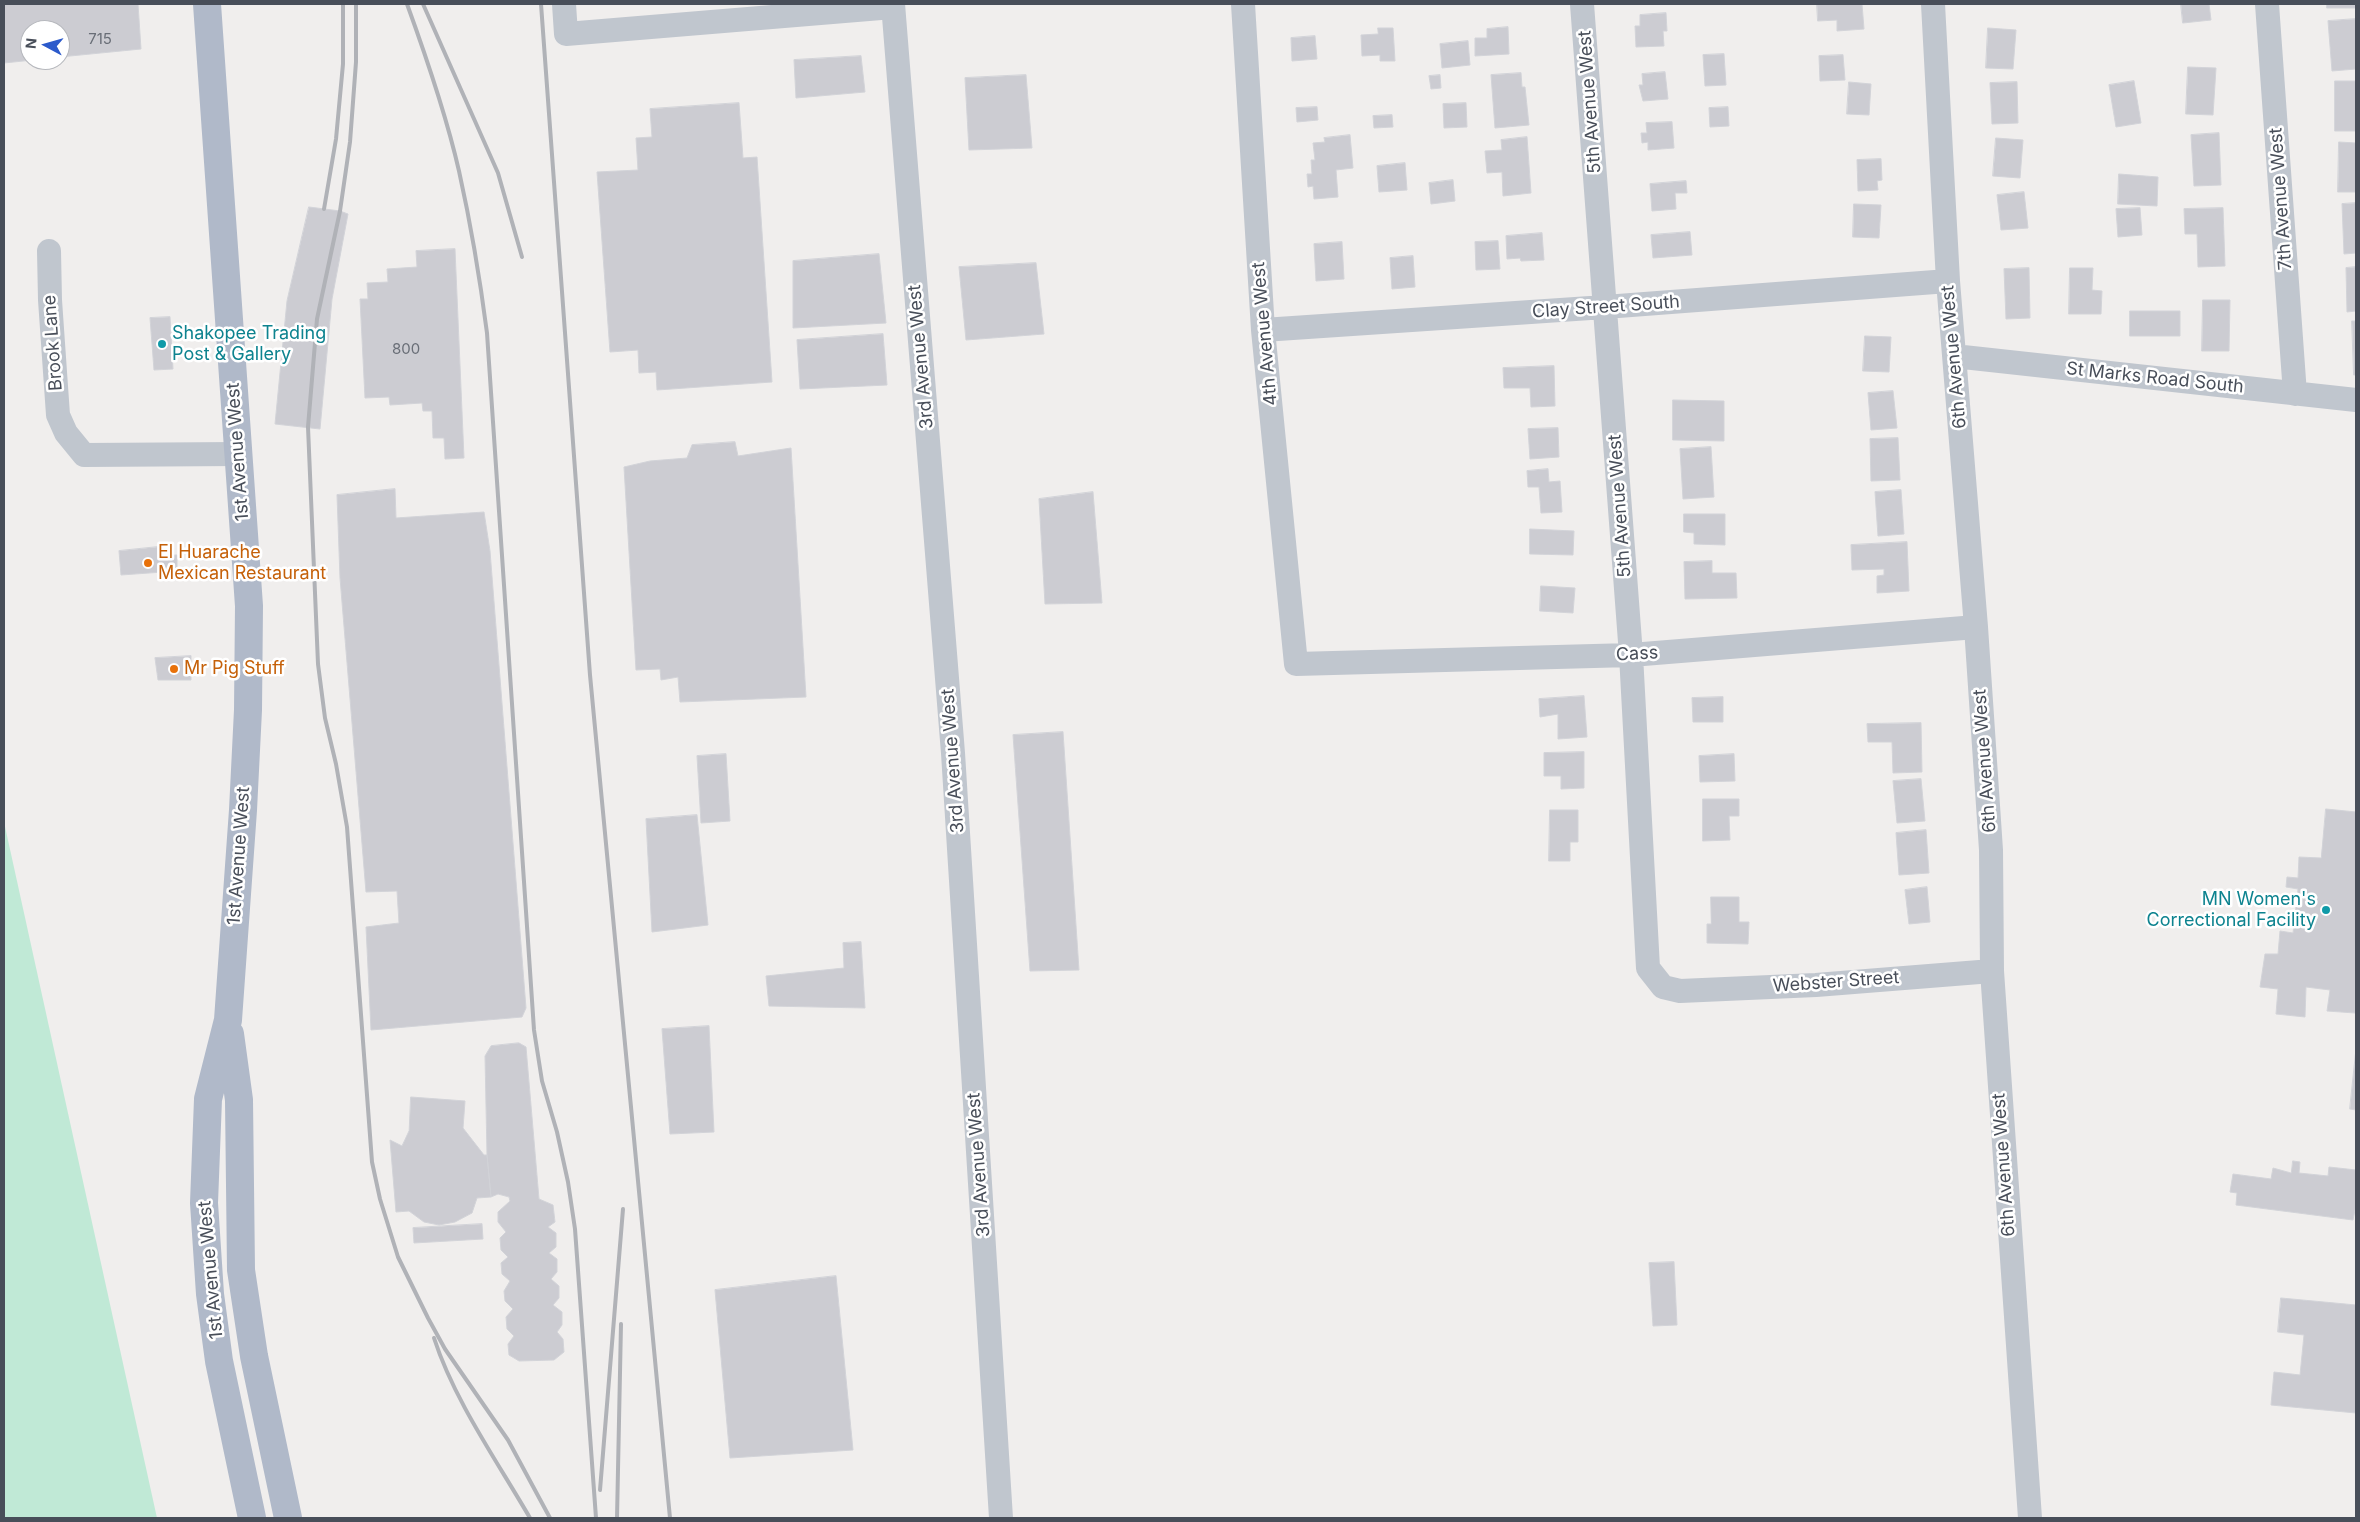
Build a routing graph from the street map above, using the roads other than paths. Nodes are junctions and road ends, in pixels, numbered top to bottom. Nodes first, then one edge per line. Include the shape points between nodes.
1 (207, 4) edge
2 (564, 4) edge
3 (1243, 4) edge
4 (1582, 4) edge
5 (1933, 4) edge
6 (2266, 4) edge
7 (893, 5) edge
8 (49, 251) dead end
9 (1948, 281) junction
10 (1605, 307) junction
11 (1263, 330) junction
12 (1954, 356) junction
13 (2294, 394) junction
14 (2356, 400) edge
15 (238, 454) junction
16 (1976, 627) junction
17 (1631, 655) junction
18 (1296, 664) joint
19 (1992, 971) junction
20 (1680, 991) joint
21 (228, 1020) junction
22 (252, 1518) edge
23 (288, 1518) edge
24 (1001, 1518) edge
25 (2030, 1518) edge

1 - 15 main road, 1st Avenue West
2 - 7 street via 566,34
3 - 11 street, 4th Avenue West
4 - 10 street, 5th Avenue West
5 - 9 street, 6th Avenue West
6 - 13 street, 7th Avenue West
7 - 24 street, 3rd Avenue West via 953,753
8 - 15 street, Brook Lane via 58,415 66,433 84,455
9 - 10 street, Clay Street South
9 - 12 street, 6th Avenue West
10 - 11 street, Clay Street South
10 - 17 street, 5th Avenue West
11 - 18 street, 4th Avenue West
12 - 13 street, St Marks Road South
12 - 16 street, 6th Avenue West
13 - 14 street, St Marks Road South
15 - 21 main road, 1st Avenue West via 249,606 248,710
16 - 17 street, Cass
16 - 19 street, 6th Avenue West via 1991,850
17 - 18 street, Cass
17 - 20 street, 5th Avenue West via 1648,968 1663,987
19 - 20 street, Webster Street via 1816,985
19 - 25 street, 6th Avenue West
21 - 22 main road, 1st Avenue West via 208,1099 204,1203 210,1294 219,1361
21 - 23 main road, 1st Avenue West via 239,1100 241,1270 254,1356

